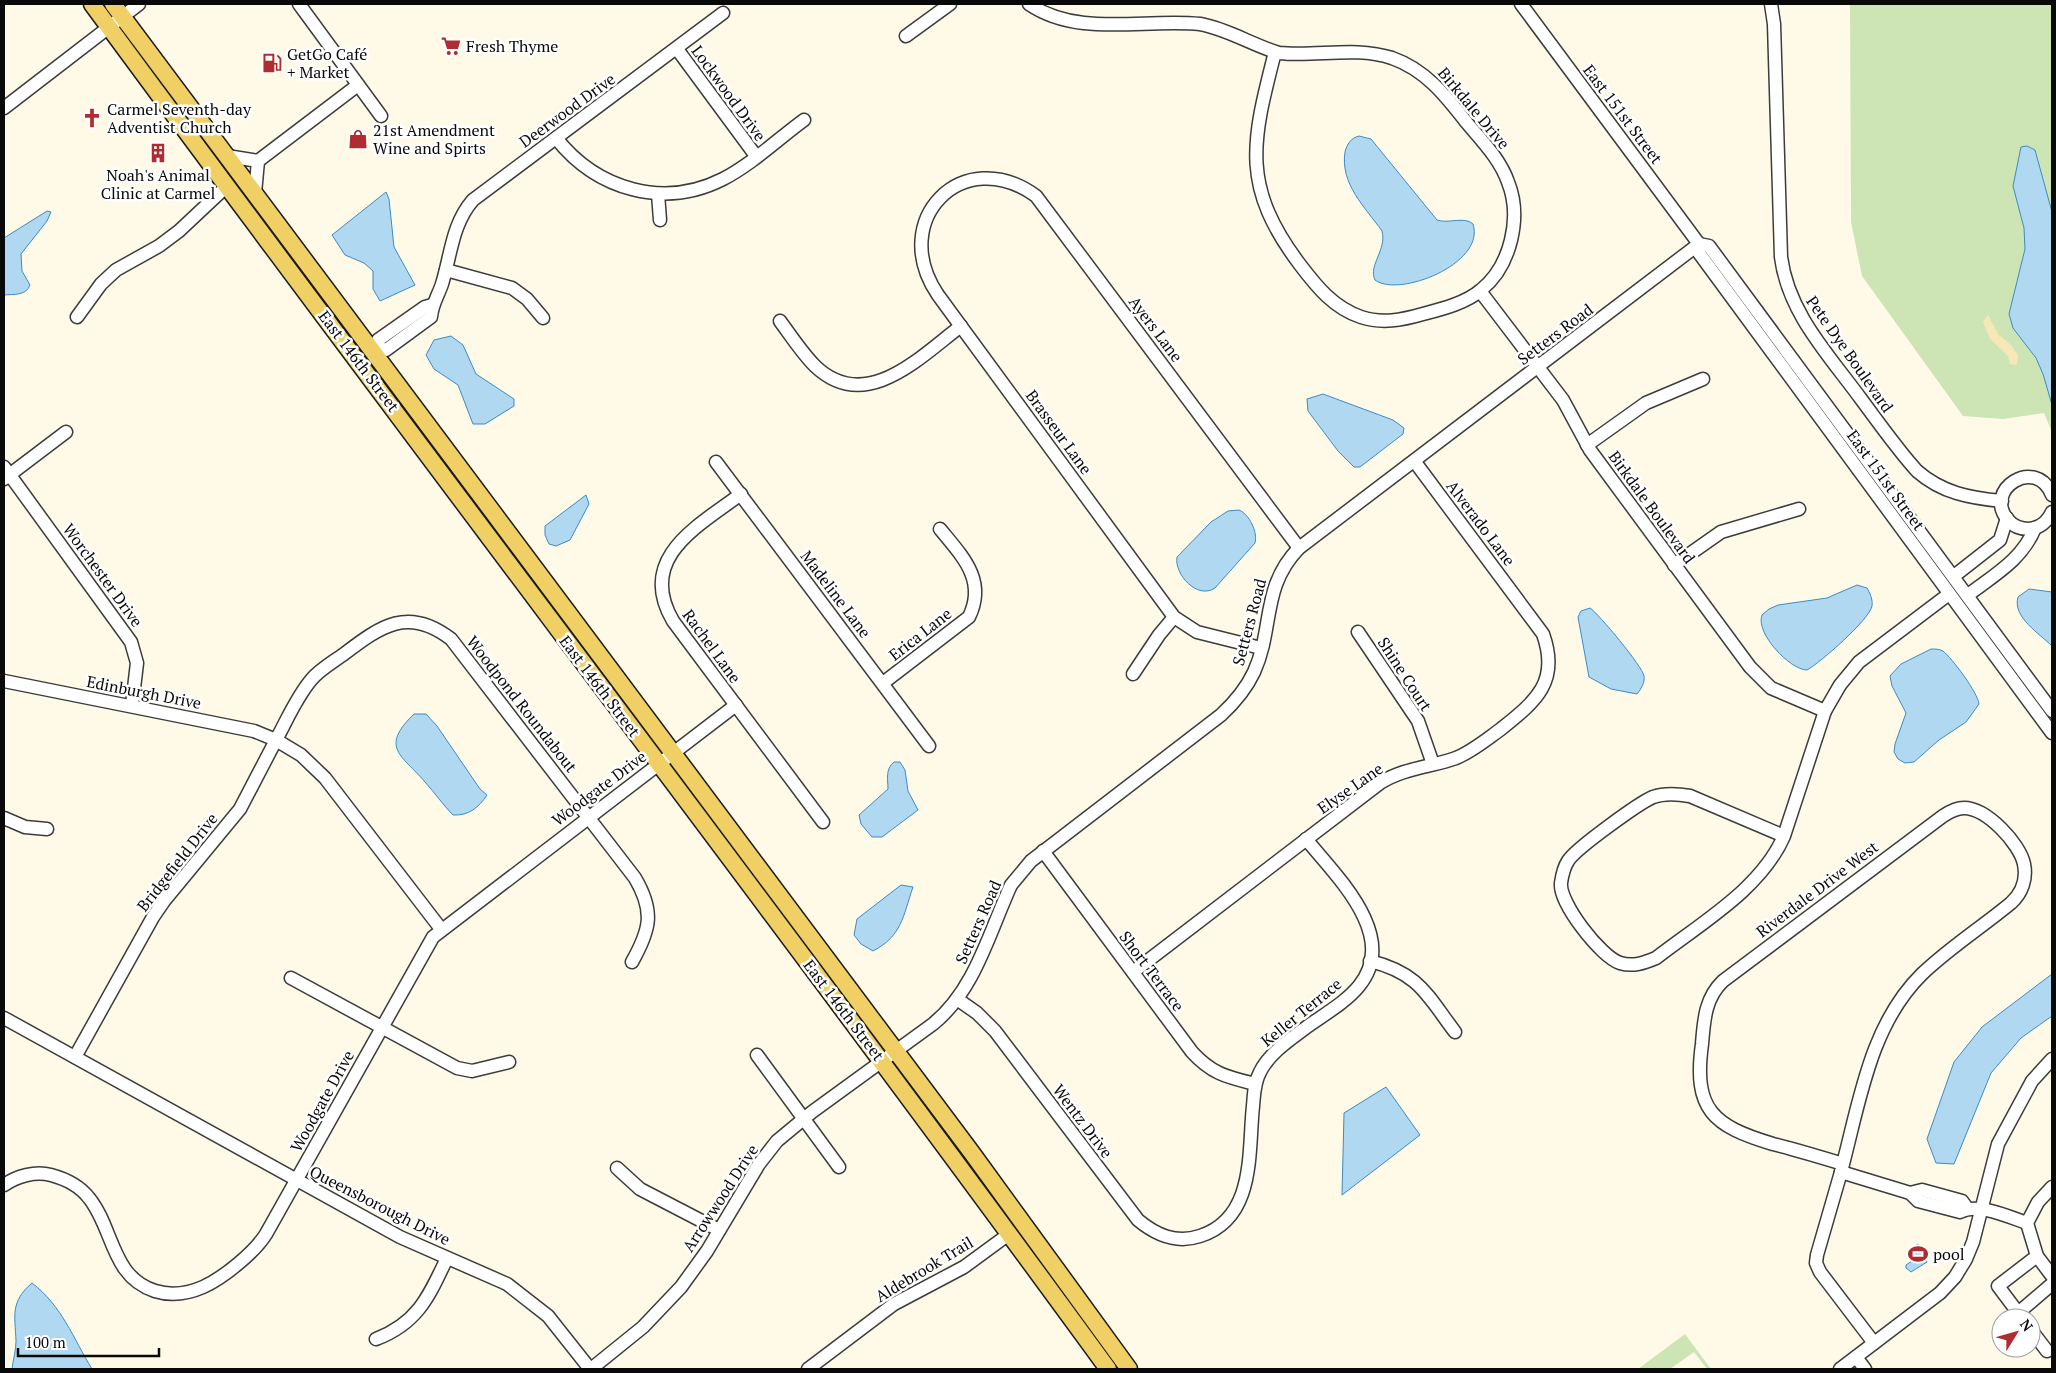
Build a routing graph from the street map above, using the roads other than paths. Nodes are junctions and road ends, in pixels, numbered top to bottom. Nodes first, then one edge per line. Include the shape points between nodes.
1 (92, 4) edge
2 (140, 4) edge
3 (298, 4) edge
4 (950, 4) edge
5 (1029, 4) edge
6 (1521, 4) edge
7 (1771, 4) edge
8 (118, 10) edge
9 (724, 13) dead end
10 (109, 27) junction
11 (906, 36) dead end
12 (677, 49) junction
13 (1275, 52) junction
14 (358, 85) junction
15 (4, 108) edge
16 (381, 116) dead end
17 (804, 120) dead end
18 (556, 138) junction
19 (227, 156) junction
20 (756, 156) junction
21 (258, 161) junction
22 (228, 185) junction
23 (958, 185) joint
24 (255, 193) junction
25 (658, 194) junction
26 (660, 220) dead end
27 (1699, 244) junction
28 (446, 270) junction
29 (1480, 291) junction
30 (77, 317) dead end
31 (543, 318) dead end
32 (780, 321) dead end
33 (961, 326) junction
34 (375, 350) junction
35 (359, 361) junction
36 (1538, 367) junction
37 (1703, 379) dead end
38 (66, 432) dead end
39 (1587, 445) junction
40 (716, 462) dead end
41 (1415, 462) junction
42 (5, 474) edge
43 (741, 494) junction
44 (2052, 495) edge
45 (2002, 501) junction
46 (1799, 510) dead end
47 (2052, 512) edge
48 (2007, 518) junction
49 (2035, 528) junction
50 (940, 529) dead end
51 (1299, 548) junction
52 (1674, 565) junction
53 (1954, 576) junction
54 (1949, 594) junction
55 (1968, 595) junction
56 (1522, 603) joint
57 (1174, 617) junction
58 (1358, 632) dead end
59 (1262, 648) junction
60 (1133, 674) dead end
61 (4, 680) edge
62 (883, 683) junction
63 (132, 705) junction
64 (736, 706) junction
65 (1826, 711) junction
66 (2052, 711) edge
67 (2052, 733) edge
68 (276, 740) junction
69 (929, 746) dead end
70 (665, 759) junction
71 (1433, 764) junction
72 (588, 817) junction
73 (4, 818) edge
74 (823, 822) dead end
75 (46, 829) dead end
76 (1784, 836) junction
77 (1306, 839) junction
78 (1043, 851) junction
79 (441, 929) junction
80 (1370, 960) junction
81 (632, 962) dead end
82 (1133, 972) junction
83 (291, 978) dead end
84 (957, 999) junction
85 (4, 1018) edge
86 (382, 1027) junction
87 (1455, 1032) dead end
88 (757, 1055) dead end
89 (889, 1056) junction
90 (75, 1058) junction
91 (2052, 1059) edge
92 (509, 1062) dead end
93 (1256, 1084) junction
94 (804, 1118) junction
95 (839, 1166) dead end
96 (617, 1168) dead end
97 (1842, 1168) junction
98 (297, 1180) junction
99 (4, 1185) edge
100 (2052, 1187) edge
101 (1982, 1210) junction
102 (2027, 1223) junction
103 (719, 1230) junction
104 (1009, 1234) junction
105 (1195, 1238) joint
106 (2037, 1256) junction
107 (447, 1258) junction
108 (2052, 1276) edge
109 (2052, 1284) edge
110 (2015, 1308) edge
111 (2027, 1308) edge
112 (376, 1339) dead end
113 (1874, 1343) junction
114 (2041, 1343) edge
115 (2047, 1351) dead end
116 (1856, 1357) junction
117 (591, 1369) edge
118 (808, 1369) edge
119 (1108, 1369) edge
120 (1129, 1369) edge
121 (1840, 1369) edge
122 (1865, 1369) edge

1 - 10 main road, East 146th Street
2 - 8 street
3 - 14 street
4 - 11 street
5 - 13 street, Birkdale Drive via 1047,15 1071,22 1206,25
6 - 27 street, East 151st Street
7 - 45 street, Pete Dye Boulevard via 1781,257 1792,298 1813,334 1917,472 1955,493
8 - 10 street
8 - 19 main road, East 146th Street
9 - 12 street, Deerwood Drive
10 - 15 street
10 - 22 main road, East 146th Street
12 - 18 street, Deerwood Drive
12 - 20 street, Lockwood Drive
13 - 29 street, Birkdale Drive via 1380,55 1417,70 1447,98 1495,158 1509,184 1512,198 1514,225 1506,255
13 - 29 street via 1258,120 1258,182 1277,233 1322,293 1359,316 1400,321 1439,310
14 - 16 street
14 - 21 street
17 - 20 street
18 - 25 street via 574,159 594,174 627,188
18 - 28 street, Deerwood Drive via 468,206 457,226
19 - 21 street
19 - 24 main road, East 146th Street
20 - 25 street via 725,178 705,187
21 - 24 street
22 - 30 street via 179,231 116,270 101,284
22 - 35 main road, East 146th Street
23 - 33 street, Brasseur Lane via 941,197 926,217 920,252 928,280
23 - 51 street, Ayers Lane via 980,178 1002,179 1036,196
24 - 34 main road, East 146th Street
25 - 26 street
27 - 36 street, Setters Road
27 - 53 street, East 151st Street via 1709,246
27 - 54 street, East 151st Street via 1699,253
28 - 31 street via 512,288 527,299
28 - 34 street, Deerwood Drive via 432,305 378,340
29 - 36 street, Birkdale Boulevard
32 - 33 street via 803,353 826,375 843,383 861,385 876,384 895,375
33 - 57 street, Brasseur Lane
34 - 35 street
34 - 70 main road, East 146th Street
35 - 70 main road, East 146th Street
36 - 39 street, Birkdale Boulevard via 1563,400
36 - 41 street, Setters Road
37 - 39 street via 1646,402
38 - 42 street
39 - 52 street, Birkdale Boulevard
40 - 43 street, Madeline Lane
41 - 51 street, Setters Road
41 - 56 street, Alverado Lane
42 - 63 street, Worchester Drive via 132,642 137,663
43 - 62 street, Madeline Lane
43 - 64 street, Rachel Lane via 679,541 667,559 662,582 666,609 673,621
44 - 45 street via 2038,478 2021,477 2007,486
45 - 48 street
46 - 52 street via 1721,532
47 - 49 street via 2046,522
48 - 49 street via 2019,528
48 - 53 street via 2000,540
49 - 55 street via 2028,544 2008,566
50 - 62 street, Erica Lane via 972,574 976,592 974,607 969,617
51 - 59 street, Setters Road via 1283,567 1274,586
52 - 65 street, Birkdale Boulevard via 1761,679 1785,695
53 - 55 street, East 151st Street
54 - 65 street via 1859,662 1840,685
54 - 67 street, East 151st Street
55 - 66 street, East 151st Street
56 - 71 street, Elyse Lane via 1547,644 1549,667 1543,690 1530,706 1476,748
57 - 59 street, Brasseur Lane via 1197,632
57 - 60 street
58 - 71 street, Shine Court via 1418,721
59 - 78 street, Setters Road via 1254,672 1231,706
61 - 63 street, Edinburgh Drive
62 - 69 street, Madeline Lane
63 - 68 street, Edinburgh Drive via 254,731
64 - 70 street, Woodgate Drive
64 - 74 street, Rachel Lane
65 - 76 street
68 - 72 street, Woodpond Roundabout via 302,691 313,678 376,630 400,623 421,624 443,633 458,646
68 - 79 street via 301,755 325,778
68 - 90 street, Bridgefield Drive via 240,809 153,917
70 - 72 street, Woodgate Drive
70 - 89 main road, East 146th Street
71 - 77 street, Elyse Lane via 1387,779
72 - 79 street, Woodgate Drive
72 - 81 street, Woodpond Roundabout via 635,878 647,901 647,930
73 - 75 street
76 - 76 street via 1767,867 1747,887 1650,961 1631,965 1606,956 1563,896 1561,885 1568,860 1638,805 1654,797 1690,796
77 - 80 street, Keller Terrace via 1366,919 1371,938
77 - 82 street, Elyse Lane
78 - 82 street, Short Terrace
78 - 84 street, Setters Road via 1011,885 971,976
79 - 86 street, Woodgate Drive via 425,947
80 - 87 street via 1397,968 1412,978
80 - 93 street, Keller Terrace via 1359,985 1269,1058
82 - 93 street, Short Terrace via 1210,1070
83 - 86 street
84 - 89 street, Setters Road via 942,1017
84 - 105 street, Wentz Drive via 995,1031 1138,1220 1160,1235 1185,1240
85 - 90 street, Queensborough Drive
86 - 92 street via 457,1068 472,1071
86 - 98 street, Woodgate Drive
88 - 94 street
89 - 94 street, Arrowwood Drive
89 - 104 main road, East 146th Street
89 - 120 main road, East 146th Street
90 - 98 street, Queensborough Drive
91 - 101 street via 2032,1081 1998,1144
93 - 105 street, Keller Terrace via 1247,1175 1240,1202 1223,1224
94 - 95 street
94 - 103 street, Arrowwood Drive via 777,1142 759,1164
96 - 103 street via 640,1189
97 - 97 street, Riverdale Drive West via 1741,1134 1718,1120 1708,1106 1699,1079 1706,1011 1712,991 1943,816 1964,808 1990,818 2020,855 2024,864 2023,886 2018,897 1923,974 1898,1005 1870,1061
97 - 101 street via 1910,1193 1922,1190 1962,1202 1967,1208
97 - 113 street, Riverdale Drive West via 1816,1263
98 - 99 street, Woodgate Drive via 253,1251 207,1285 173,1294 148,1288 131,1278 115,1253 95,1206 76,1185 63,1178 41,1174 20,1177
98 - 107 street, Queensborough Drive via 400,1237
100 - 102 street via 2038,1202
101 - 102 street
101 - 113 street via 1970,1252 1955,1277 1940,1293
102 - 106 street
103 - 117 street, Arrowwood Drive via 681,1287 658,1313
104 - 118 street, Aldebrook Trail via 964,1267 894,1304
104 - 119 main road, East 146th Street
106 - 108 street
106 - 110 street via 1998,1286
107 - 112 street via 428,1296 412,1318 395,1332
107 - 117 street, Queensborough Drive via 492,1276 525,1296 548,1316
109 - 111 street
113 - 116 street
114 - 115 street
116 - 121 street
116 - 122 street

